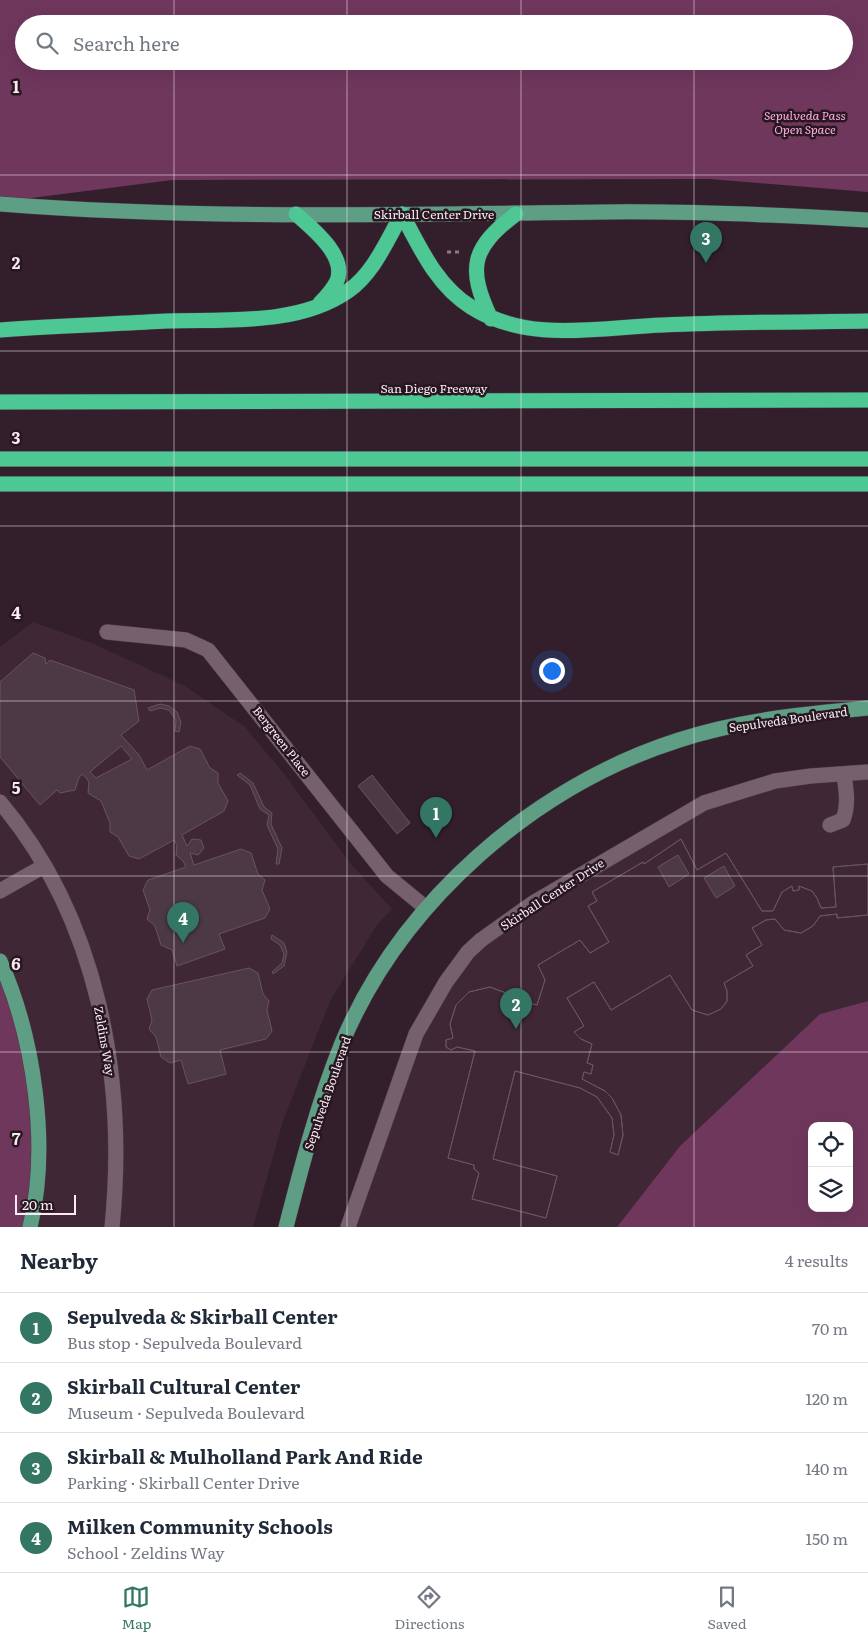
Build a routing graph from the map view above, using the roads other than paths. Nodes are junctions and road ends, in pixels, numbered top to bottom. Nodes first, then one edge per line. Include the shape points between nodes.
1 (0, 204) edge
2 (296, 214) junction
3 (402, 214) junction
4 (516, 214) junction
5 (868, 220) edge
6 (320, 305) junction
7 (492, 319) junction
8 (868, 321) edge
9 (0, 330) edge
10 (868, 400) edge
11 (0, 402) edge
12 (0, 459) edge
13 (868, 459) edge
14 (0, 484) edge
15 (868, 484) edge
16 (108, 632) dead end
17 (868, 708) edge
18 (868, 772) edge
19 (844, 774) junction
20 (0, 802) edge
21 (830, 825) dead end
22 (44, 866) junction
23 (0, 891) edge
24 (426, 908) junction
25 (0, 961) edge
26 (30, 1227) edge
27 (112, 1227) edge
28 (286, 1227) edge
29 (348, 1227) edge

1 - 2 main road, Skirball Center Drive via 99,212
2 - 3 main road, Skirball Center Drive
2 - 6 highway via 328,247 338,269 337,280
3 - 4 main road, Skirball Center Drive
3 - 6 highway via 382,251 362,278 349,290
3 - 7 highway via 444,284 457,298
4 - 5 main road, Skirball Center Drive via 666,212
4 - 7 highway via 489,238 477,260 478,286
6 - 9 highway via 260,317
7 - 8 highway via 511,326 552,330
10 - 11 highway, San Diego Freeway
12 - 13 highway
14 - 15 highway
16 - 24 street, Bergreen Place via 186,640 208,650 387,876
17 - 24 main road, Sepulveda Boulevard via 768,719 723,728 678,740 634,757 594,776 516,825 480,854
18 - 19 street, Skirball Center Drive
19 - 21 street via 846,811 843,820
19 - 29 street, Skirball Center Drive via 775,781 704,803 533,903 481,940 446,982 416,1034
20 - 22 street, Zeldins Way via 20,825
22 - 23 street
22 - 27 street, Zeldins Way via 84,952 105,1030 116,1156
24 - 28 main road, Sepulveda Boulevard via 382,970 343,1042 308,1145
25 - 26 main road via 16,1005 33,1081 38,1154

